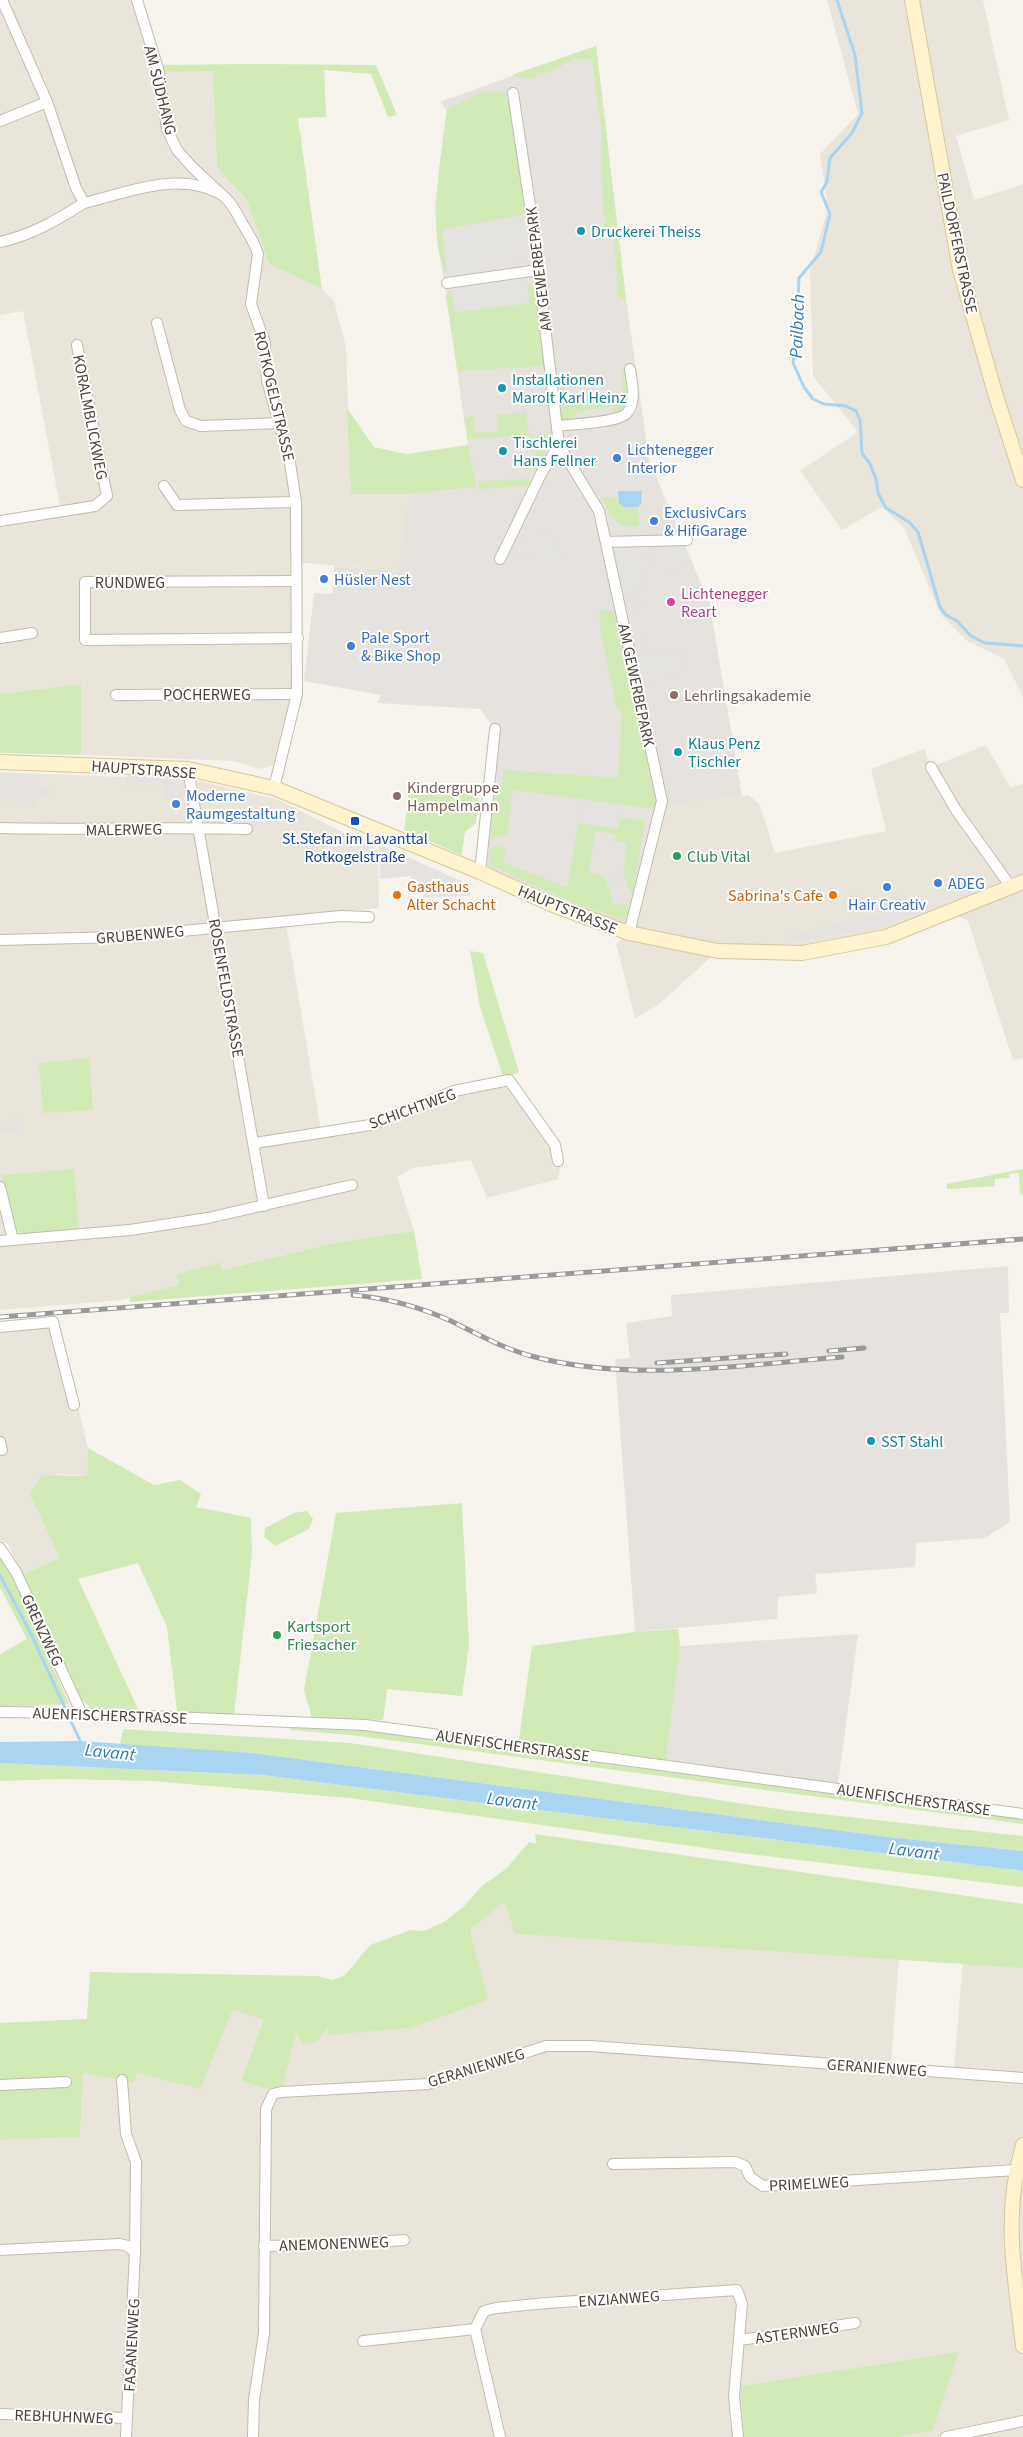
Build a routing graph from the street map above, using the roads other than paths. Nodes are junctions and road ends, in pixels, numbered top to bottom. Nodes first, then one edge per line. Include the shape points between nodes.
1 (2, 0) edge
2 (137, 0) edge
3 (912, 0) edge
4 (513, 93) dead end
5 (47, 102) junction
6 (0, 120) edge
7 (220, 193) junction
8 (84, 203) junction
9 (0, 242) edge
10 (538, 270) junction
11 (447, 283) dead end
12 (157, 324) dead end
13 (77, 345) dead end
14 (630, 369) dead end
15 (280, 423) junction
16 (557, 426) junction
17 (559, 445) junction
18 (1023, 480) edge
19 (164, 486) dead end
20 (296, 502) junction
21 (0, 521) edge
22 (687, 540) dead end
23 (606, 542) junction
24 (500, 559) dead end
25 (296, 581) junction
26 (32, 633) dead end
27 (0, 638) edge
28 (298, 638) junction
29 (116, 694) dead end
30 (297, 694) junction
31 (495, 728) dead end
32 (0, 762) edge
33 (931, 767) dead end
34 (188, 769) junction
35 (274, 788) junction
36 (0, 828) edge
37 (199, 828) junction
38 (247, 829) dead end
39 (480, 872) junction
40 (1017, 884) edge
41 (369, 917) dead end
42 (216, 927) junction
43 (628, 933) junction
44 (0, 940) edge
45 (255, 1143) junction
46 (558, 1161) dead end
47 (352, 1185) dead end
48 (0, 1187) edge
49 (264, 1206) junction
50 (13, 1240) junction
51 (0, 1241) edge
52 (0, 1327) edge
53 (74, 1405) dead end
54 (0, 1548) edge
55 (0, 1712) edge
56 (79, 1713) junction
57 (1023, 1814) edge
58 (1023, 2078) edge
59 (122, 2080) dead end
60 (66, 2082) dead end
61 (0, 2085) edge
62 (1023, 2144) edge
63 (613, 2164) dead end
64 (1016, 2170) junction
65 (404, 2240) dead end
66 (264, 2246) junction
67 (0, 2250) edge
68 (136, 2253) junction
69 (855, 2323) dead end
70 (475, 2329) junction
71 (740, 2340) junction
72 (363, 2341) dead end
73 (1023, 2346) edge
74 (0, 2414) edge
75 (127, 2418) junction
76 (1023, 2421) edge
77 (126, 2437) edge
78 (253, 2437) edge
79 (500, 2437) edge
80 (738, 2437) edge
81 (946, 2437) edge

1 - 5 street
2 - 7 street, AM SÜDHANG via 159,72 168,129 177,150
3 - 18 main road, PAILDORFERSTRASSE via 960,270
4 - 10 street, AM GEWERBEPARK
5 - 6 street
5 - 8 street
7 - 8 street via 178,182
7 - 15 street, ROTKOGELSTRASSE via 234,209 256,246 258,254 252,304 265,343 268,380
8 - 9 street via 48,226
10 - 11 street
10 - 16 street, AM GEWERBEPARK
12 - 15 street via 180,410 186,421 201,426
13 - 21 street, KORALMBLICKWEG via 107,496 96,506
14 - 16 street via 632,401 626,413 615,419
15 - 20 street, ROTKOGELSTRASSE
16 - 17 street, AM GEWERBEPARK
17 - 23 street, AM GEWERBEPARK via 599,511
17 - 24 street
19 - 20 street via 177,505
20 - 25 street, ROTKOGELSTRASSE
22 - 23 street
23 - 43 street, AM GEWERBEPARK via 662,801
25 - 28 street, ROTKOGELSTRASSE
25 - 28 street, RUNDWEG via 85,582 86,640
26 - 27 street
28 - 30 street, ROTKOGELSTRASSE
29 - 30 street, POCHERWEG
30 - 35 street, ROTKOGELSTRASSE
31 - 39 street
32 - 34 main road, HAUPTSTRASSE
33 - 40 street via 956,810
34 - 35 main road, HAUPTSTRASSE
34 - 37 street, ROSENFELDSTRASSE
35 - 39 main road, HAUPTSTRASSE
36 - 37 street, MALERWEG
37 - 38 street, MALERWEG
37 - 42 street, ROSENFELDSTRASSE
39 - 43 main road, HAUPTSTRASSE via 553,905
40 - 43 main road, HAUPTSTRASSE via 886,937 802,953 718,951
41 - 42 street, GRUBENWEG via 341,916
42 - 44 street, GRUBENWEG via 119,937
42 - 45 street, ROSENFELDSTRASSE
45 - 46 street, SCHICHTWEG via 370,1125 454,1091 510,1080 555,1145
45 - 49 street, ROSENFELDSTRASSE
47 - 49 street
48 - 50 street
49 - 50 street via 130,1230
50 - 51 street
52 - 53 street via 53,1322
54 - 56 street, GRENZWEG via 16,1572
55 - 56 street, AUENFISCHERSTRASSE
56 - 57 street, AUENFISCHERSTRASSE via 365,1725
58 - 66 street, GERANIENWEG via 590,2046 546,2046 428,2084 281,2092 273,2094 266,2109
59 - 68 street, FASANENWEG via 126,2134 136,2162
60 - 61 street
62 - 64 main road
63 - 64 street, PRIMELWEG via 736,2162 745,2166 750,2177 763,2186
64 - 73 main road via 1010,2235
65 - 66 street, ANEMONENWEG
66 - 78 street, GERANIENWEG via 264,2333 254,2400
67 - 68 street via 119,2244
68 - 75 street, FASANENWEG
69 - 71 street, ASTERNWEG
70 - 71 street, ENZIANWEG via 484,2311 496,2308 736,2290 742,2304
70 - 72 street
70 - 79 street
71 - 80 street, ENZIANWEG via 734,2396
74 - 75 street, REBHUHNWEG
75 - 77 street, FASANENWEG
76 - 81 street

